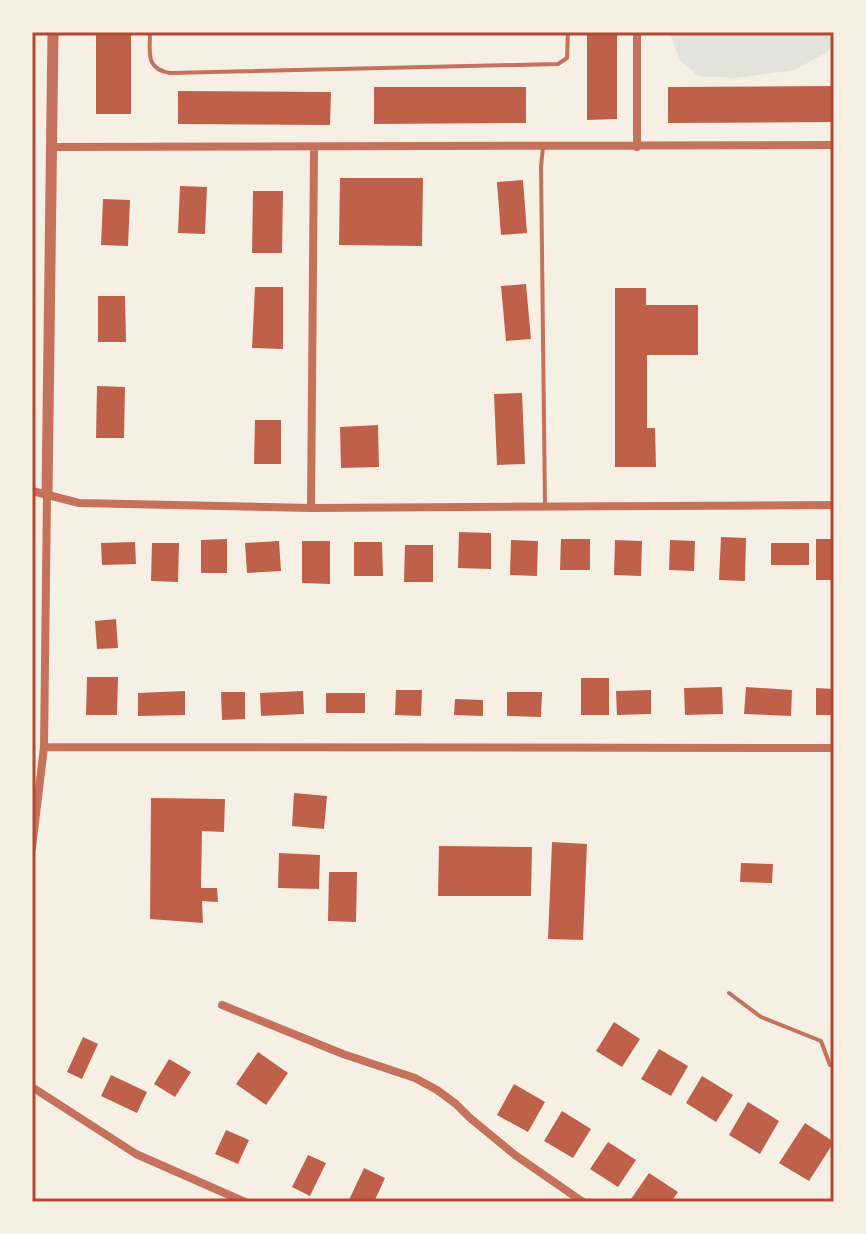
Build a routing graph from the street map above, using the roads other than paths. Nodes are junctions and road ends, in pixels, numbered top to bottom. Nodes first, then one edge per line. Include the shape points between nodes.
1 (53, 32) edge
2 (150, 32) edge
3 (568, 32) edge
4 (637, 32) edge
5 (834, 145) edge
6 (51, 147) junction
7 (314, 147) junction
8 (543, 147) junction
9 (637, 147) junction
10 (32, 491) edge
11 (47, 495) junction
12 (834, 505) edge
13 (545, 506) junction
14 (311, 508) junction
15 (44, 747) junction
16 (834, 748) edge
17 (32, 848) edge
18 (729, 993) dead end
19 (222, 1005) dead end
20 (834, 1065) edge
21 (32, 1087) edge
22 (245, 1202) edge
23 (583, 1202) edge

1 - 6 street
2 - 3 lane via 152,65 170,73 558,64 567,58
4 - 9 street
5 - 9 street
6 - 7 street
6 - 11 street
7 - 8 street
7 - 14 street
8 - 9 street
8 - 13 lane
10 - 11 street
11 - 14 street via 79,503
11 - 15 street
12 - 13 street
13 - 14 street
15 - 16 street
15 - 17 street
18 - 20 lane via 761,1017 821,1041
19 - 23 street via 426,1084
21 - 22 street via 136,1154

